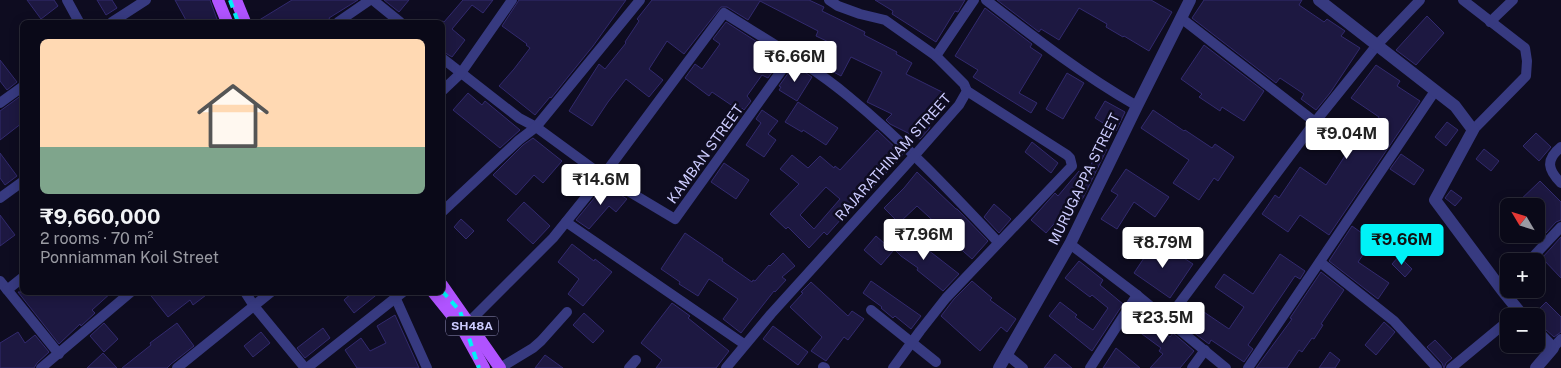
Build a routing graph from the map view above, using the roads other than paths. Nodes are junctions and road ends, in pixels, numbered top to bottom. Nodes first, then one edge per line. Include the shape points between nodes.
1 (67, 0) edge
2 (146, 0) edge
3 (218, 0) edge
4 (236, 0) edge
5 (372, 0) edge
6 (512, 0) edge
7 (640, 0) edge
8 (829, 0) edge
9 (974, 0) edge
10 (986, 0) edge
11 (1190, 0) edge
12 (1420, 0) edge
13 (1463, 0) edge
14 (1513, 0) edge
15 (1326, 2) edge
16 (1181, 18) junction
17 (77, 20) edge
18 (115, 20) edge
19 (226, 20) edge
20 (244, 20) edge
21 (341, 20) edge
22 (397, 20) edge
23 (1490, 22) junction
24 (1377, 45) junction
25 (792, 56) junction
26 (936, 56) junction
27 (445, 61) edge
28 (460, 74) junction
29 (20, 88) edge
30 (445, 88) edge
31 (967, 91) junction
32 (1435, 91) junction
33 (0, 103) edge
34 (1137, 106) junction
35 (1315, 122) junction
36 (536, 127) junction
37 (1473, 130) junction
38 (1561, 147) edge
39 (915, 155) junction
40 (603, 176) junction
41 (20, 183) edge
42 (1561, 183) edge
43 (0, 198) edge
44 (445, 209) edge
45 (566, 222) junction
46 (1561, 228) edge
47 (998, 242) junction
48 (1070, 244) junction
49 (1537, 253) edge
50 (1320, 262) junction
51 (20, 280) edge
52 (1500, 280) edge
53 (0, 281) edge
54 (445, 289) edge
55 (7, 290) junction
56 (128, 295) edge
57 (247, 295) edge
58 (267, 295) edge
59 (435, 295) edge
60 (1137, 295) junction
61 (399, 296) edge
62 (254, 306) junction
63 (871, 310) dead end
64 (567, 312) dead end
65 (1168, 320) junction
66 (469, 322) junction
67 (1500, 327) edge
68 (1545, 336) edge
69 (912, 342) junction
70 (744, 344) junction
71 (1557, 344) edge
72 (1205, 350) junction
73 (59, 354) junction
74 (1006, 354) junction
75 (636, 360) dead end
76 (936, 362) dead end
77 (41, 368) edge
78 (177, 368) edge
79 (306, 368) edge
80 (427, 368) edge
81 (484, 368) edge
82 (500, 368) edge
83 (629, 368) edge
84 (726, 368) edge
85 (893, 368) edge
86 (999, 368) edge
87 (1023, 368) edge
88 (1090, 368) edge
89 (1192, 368) edge
90 (1226, 368) edge
91 (1248, 368) edge
92 (1437, 368) edge
93 (1451, 368) edge
94 (1536, 368) edge

1 - 17 street
2 - 18 street
3 - 19 main road
4 - 20 main road
5 - 21 street
5 - 22 street
6 - 28 street
7 - 36 street
8 - 26 street, RAJARATHINAM STREET via 860,14 885,20
9 - 26 street
10 - 34 street via 1059,57
11 - 16 street, MURUGAPPA STREET
12 - 24 street
13 - 23 street
14 - 23 street
15 - 24 street
16 - 34 street, MURUGAPPA STREET
16 - 35 street
23 - 37 street via 1525,48 1526,76
24 - 32 street
24 - 35 street
25 - 39 street via 847,95
25 - 40 street via 724,13
25 - 40 street, KAMBAN STREET via 675,219
26 - 31 street, RAJARATHINAM STREET
27 - 28 street
28 - 30 street
28 - 36 street
29 - 33 street
31 - 39 street, RAJARATHINAM STREET
31 - 47 street via 1067,155 1072,163
32 - 37 street via 1455,106
32 - 50 street
34 - 48 street, MURUGAPPA STREET
35 - 65 street
36 - 40 street
36 - 44 street
37 - 52 street via 1435,200
38 - 42 street via 1550,162 1552,174
39 - 47 street
39 - 70 street, RAJARATHINAM STREET
40 - 45 street
41 - 43 street
45 - 66 street
45 - 70 street
46 - 49 street
47 - 69 street via 946,298
48 - 60 street
48 - 74 street, MURUGAPPA STREET
50 - 91 street
50 - 92 street via 1394,322
51 - 55 street
53 - 55 street
54 - 66 main road, SH48A
55 - 73 street
56 - 73 street
57 - 62 street
58 - 62 street
59 - 81 main road, SH48A via 462,328
60 - 65 street
60 - 88 street
61 - 79 street
61 - 80 street
62 - 78 street
62 - 79 street
63 - 69 street
64 - 82 street via 533,348
65 - 72 street
66 - 82 main road, SH48A
67 - 93 street
68 - 71 street
69 - 76 street
69 - 85 street
70 - 84 street, RAJARATHINAM STREET
71 - 94 street
72 - 89 street
72 - 90 street
73 - 77 street
74 - 86 street, MURUGAPPA STREET
74 - 87 street
75 - 83 street

